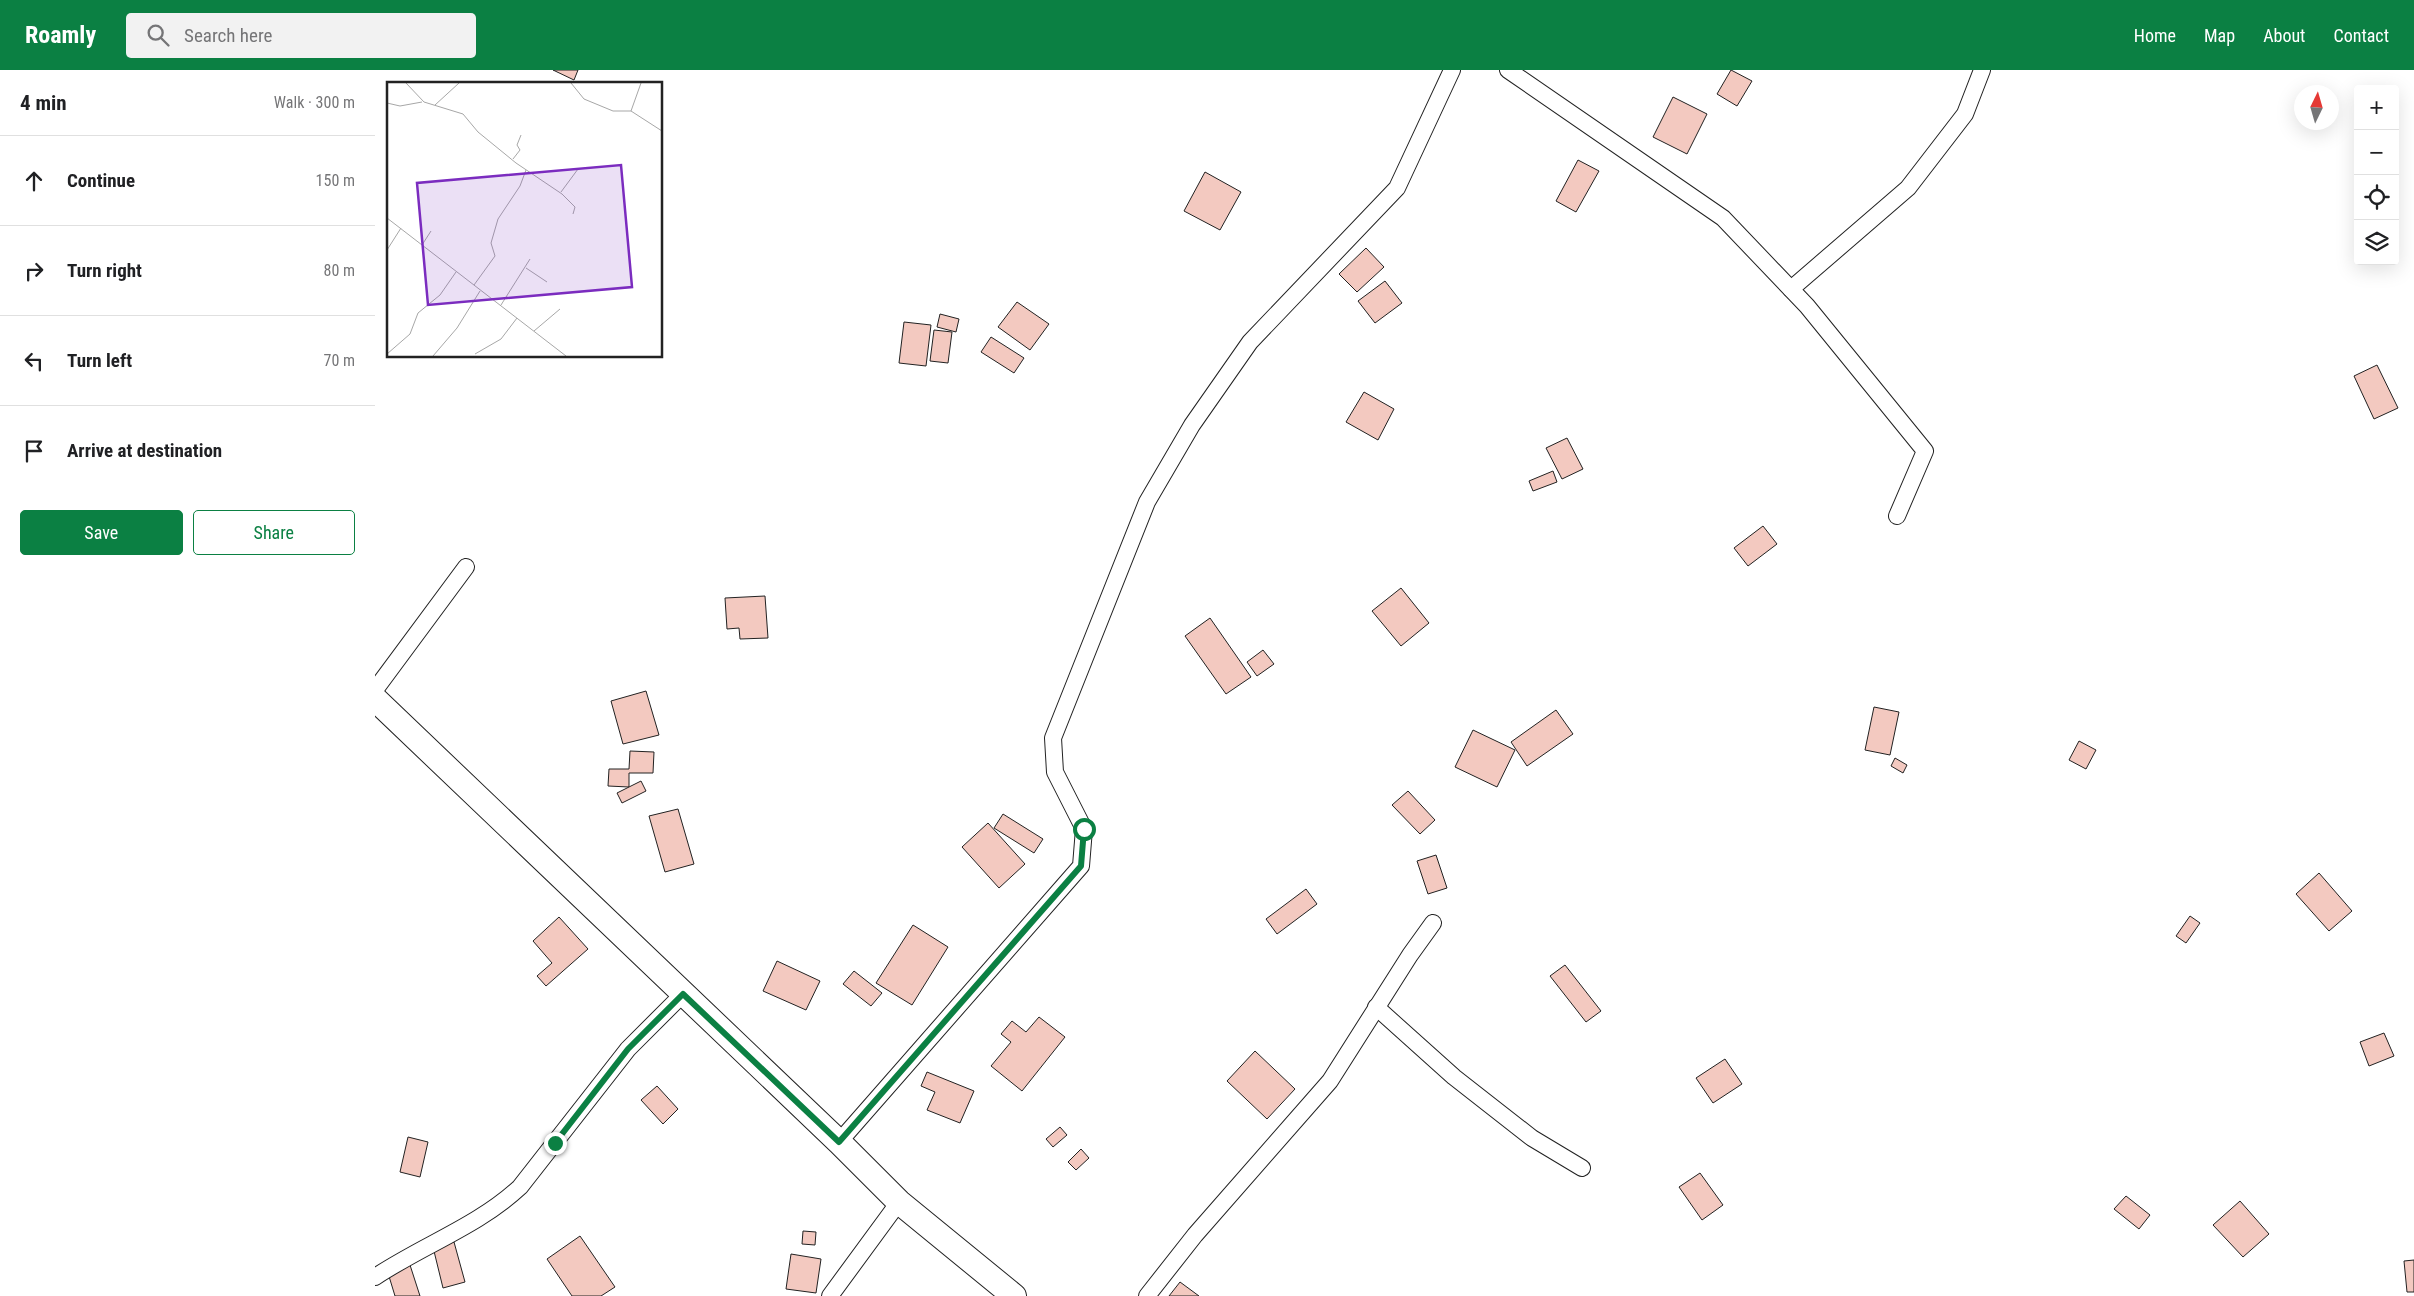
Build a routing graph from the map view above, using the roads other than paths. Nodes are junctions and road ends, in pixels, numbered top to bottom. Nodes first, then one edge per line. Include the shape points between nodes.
1 (1452, 70) edge
2 (1508, 70) edge
3 (1982, 70) edge
4 (1791, 289) junction
5 (1897, 516) dead end
6 (466, 567) dead end
7 (375, 690) edge
8 (375, 699) edge
9 (1433, 923) dead end
10 (683, 994) junction
11 (1376, 1007) junction
12 (839, 1142) junction
13 (1582, 1168) dead end
14 (899, 1202) junction
15 (375, 1277) edge
16 (830, 1296) edge
17 (1014, 1296) edge
18 (1147, 1296) edge

1 - 12 street via 1397,188 1250,342 1192,425 1147,502 1053,738 1055,772 1084,829 1081,866
2 - 4 street via 1723,218
3 - 4 street via 1965,114 1908,188
4 - 5 street via 1925,451
6 - 7 street
8 - 10 main road
9 - 11 street
10 - 12 main road
10 - 15 street via 628,1049 520,1187 500,1205
11 - 13 street via 1454,1077 1532,1138
11 - 18 street via 1330,1081 1195,1235
12 - 14 main road
14 - 16 street
14 - 17 main road

